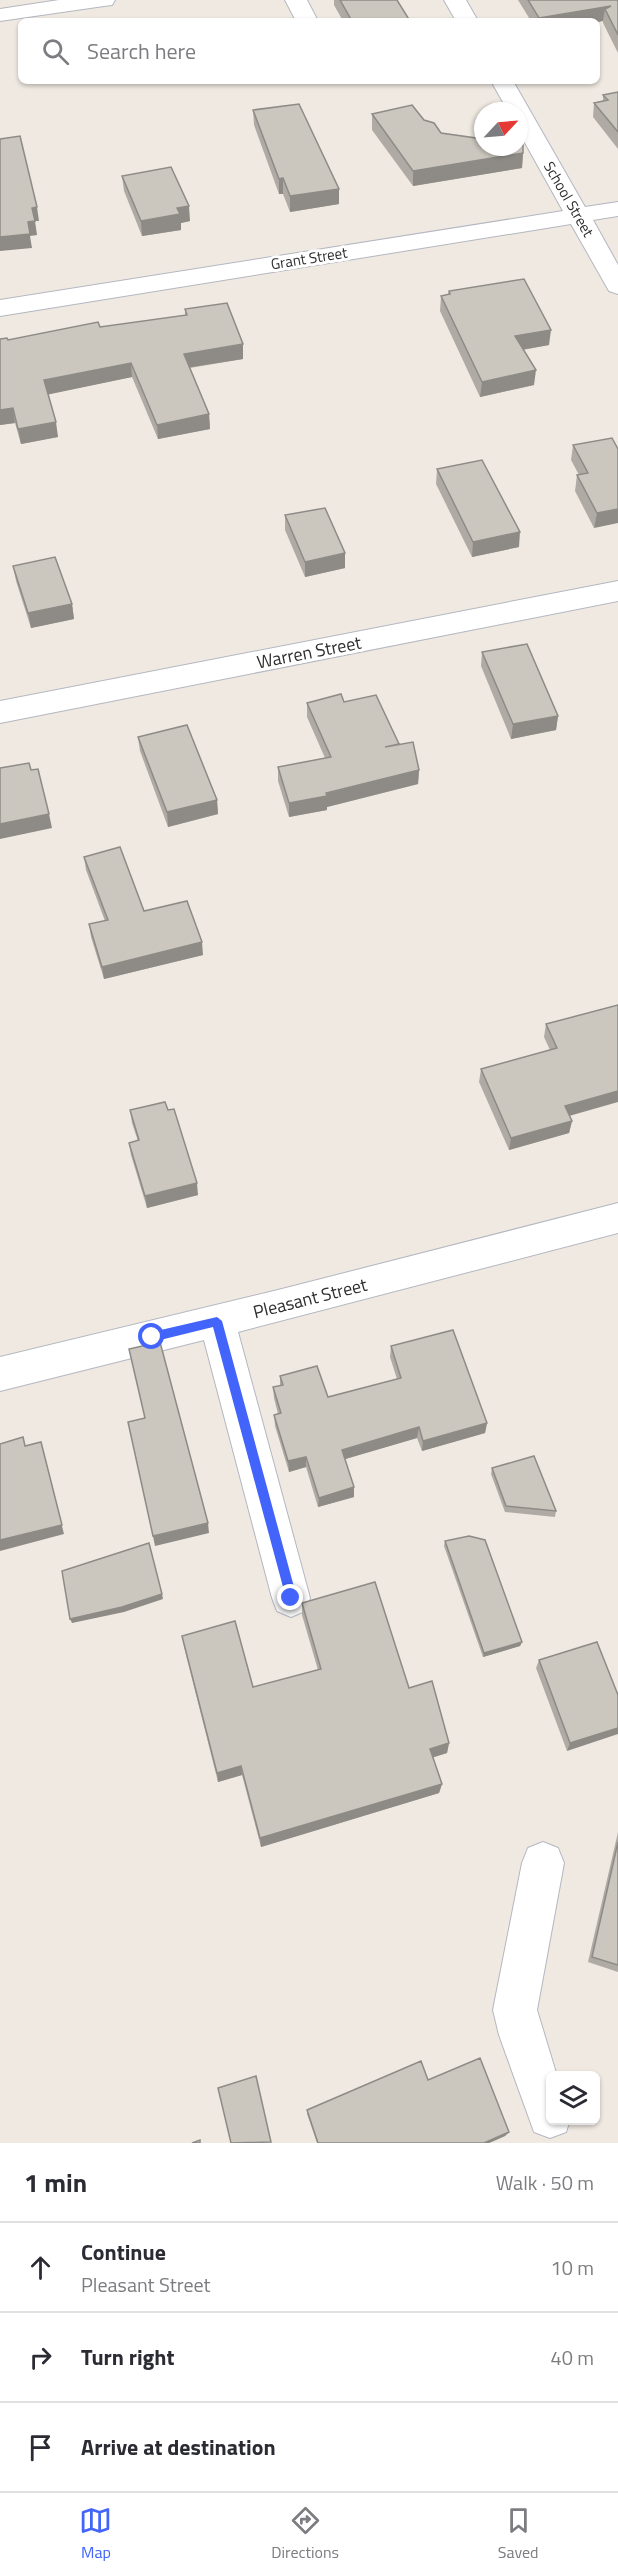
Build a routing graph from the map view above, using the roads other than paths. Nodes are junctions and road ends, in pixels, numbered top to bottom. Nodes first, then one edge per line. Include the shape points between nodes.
1 (104, 0) edge
2 (296, 0) edge
3 (455, 0) edge
4 (0, 15) edge
5 (305, 18) edge
6 (465, 18) edge
7 (503, 84) edge
8 (514, 102) edge
9 (528, 127) edge
10 (618, 209) edge
11 (579, 216) junction
12 (618, 286) edge
13 (0, 308) edge
14 (618, 591) edge
15 (0, 712) edge
16 (618, 1218) edge
17 (217, 1321) junction
18 (0, 1374) edge
19 (291, 1598) dead end
20 (543, 1863) dead end
21 (546, 2105) edge
22 (554, 2125) edge
23 (561, 2143) edge

1 - 4 street
2 - 5 street
3 - 6 street
7 - 8 street, School Street
9 - 11 street, School Street
10 - 11 street, Grant Street
11 - 12 street, School Street
11 - 13 street, Grant Street
14 - 15 street, Warren Street
16 - 17 street, Pleasant Street
17 - 18 street, Pleasant Street
17 - 19 street
20 - 21 street via 515,2010
22 - 23 street

